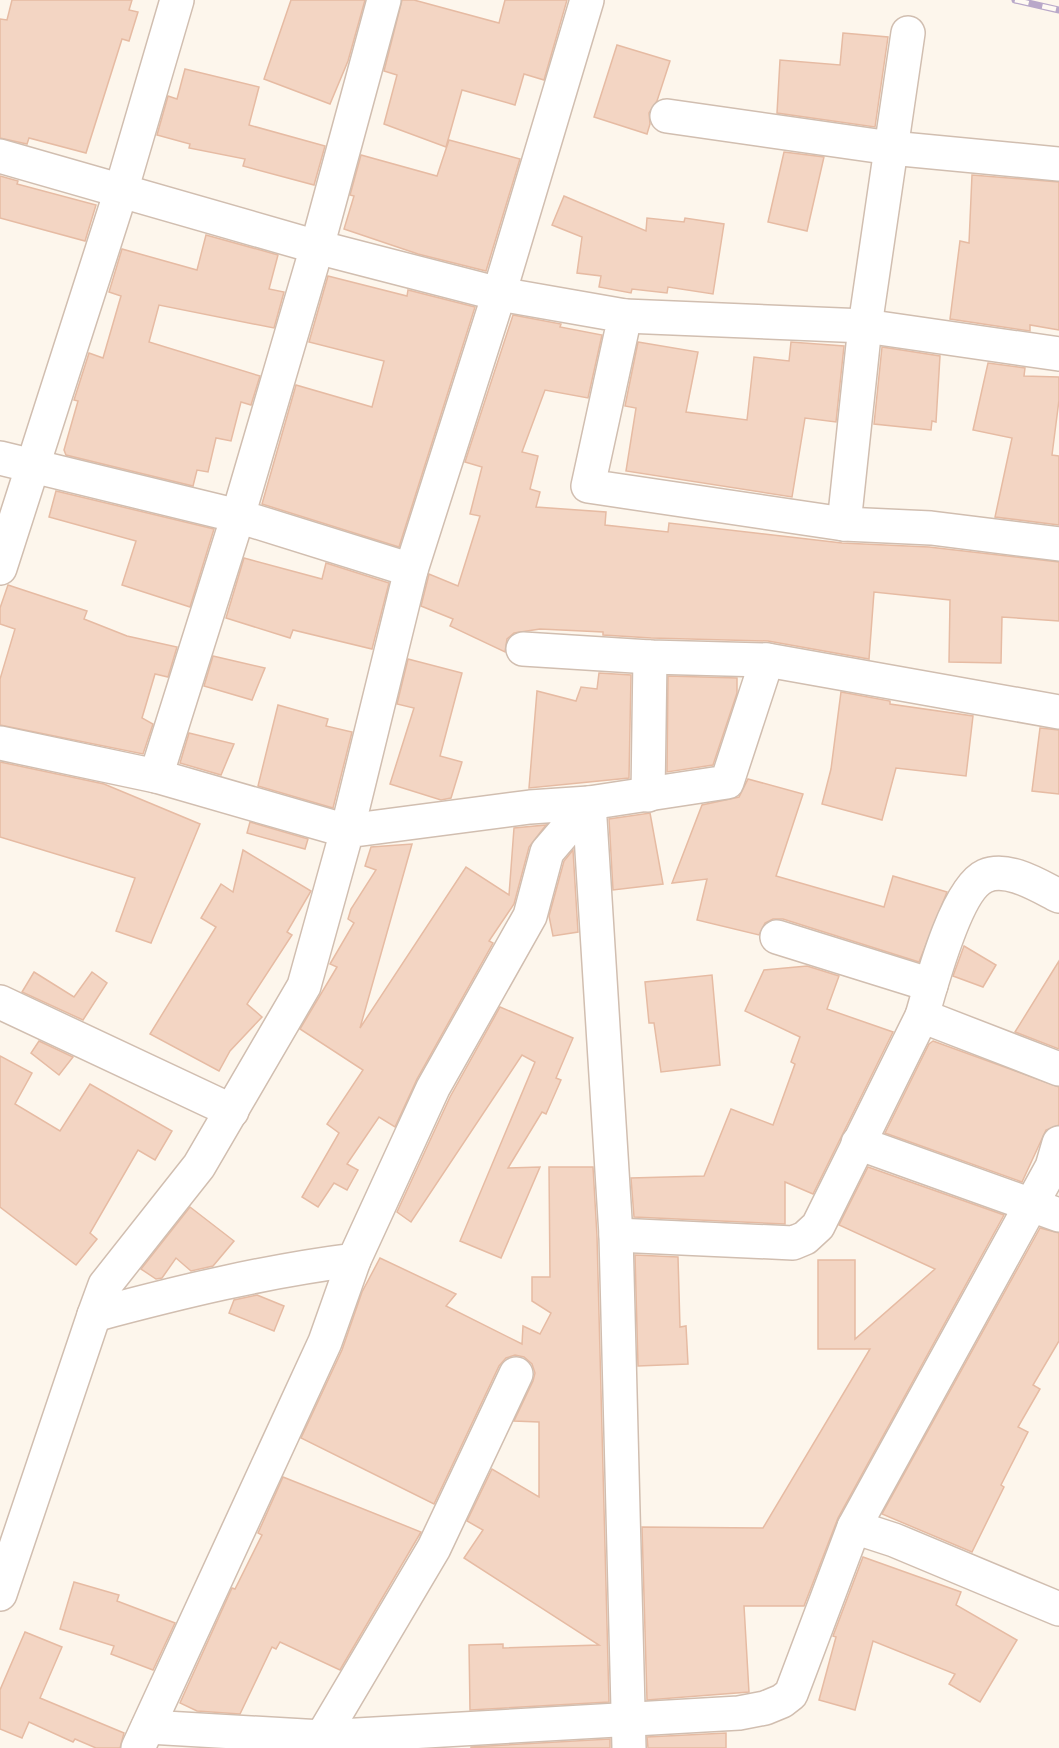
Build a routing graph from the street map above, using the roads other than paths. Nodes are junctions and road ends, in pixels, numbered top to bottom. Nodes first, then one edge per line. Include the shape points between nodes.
1 (177, 0) edge
2 (384, 0) edge
3 (587, 0) edge
4 (908, 33) dead end
5 (667, 116) dead end
6 (891, 148) junction
7 (0, 156) edge
8 (1059, 164) edge
9 (122, 191) junction
10 (317, 248) junction
11 (499, 294) junction
12 (625, 316) junction
13 (865, 326) junction
14 (1059, 354) edge
15 (0, 458) edge
16 (34, 466) junction
17 (238, 516) junction
18 (844, 524) junction
19 (1059, 544) edge
20 (0, 568) edge
21 (411, 570) junction
22 (523, 649) dead end
23 (650, 657) junction
24 (767, 660) junction
25 (1059, 712) edge
26 (0, 743) edge
27 (156, 776) junction
28 (648, 795) junction
29 (589, 803) junction
30 (347, 831) junction
31 (1059, 896) edge
32 (777, 937) dead end
33 (931, 985) junction
34 (0, 1002) edge
35 (922, 1016) junction
36 (1059, 1069) edge
37 (232, 1111) junction
38 (858, 1143) junction
39 (1059, 1143) edge
40 (1045, 1210) edge
41 (616, 1235) junction
42 (354, 1260) junction
43 (94, 1315) junction
44 (516, 1374) dead end
45 (854, 1527) junction
46 (0, 1594) edge
47 (1059, 1609) edge
48 (629, 1734) edge
49 (322, 1737) junction
50 (143, 1738) edge

1 - 9 street
2 - 10 street
3 - 11 street
4 - 6 street
5 - 6 street
6 - 8 street
6 - 13 street
7 - 9 street
9 - 10 street
9 - 16 street
10 - 11 street
10 - 17 street
11 - 12 street
11 - 21 street
12 - 13 street
12 - 18 street via 588,486
13 - 14 street
13 - 18 street
15 - 16 street
16 - 17 street
16 - 20 street
17 - 21 street
17 - 27 street
18 - 19 street via 931,528
21 - 30 street
22 - 23 street
23 - 24 street
23 - 28 street
24 - 25 street
24 - 28 street via 727,782
26 - 27 street
27 - 30 street
28 - 29 street
29 - 30 street
29 - 41 street
29 - 42 street via 547,852 530,916 433,1088
30 - 37 street via 303,986
31 - 33 street via 1023,879 986,875 960,904
32 - 33 street
33 - 35 street
34 - 37 street
35 - 36 street
35 - 38 street
37 - 43 street via 199,1166 105,1285
38 - 40 street
38 - 41 street via 818,1226 793,1243
39 - 40 street
40 - 45 street
41 - 48 street
42 - 43 street via 200,1287
42 - 50 street via 325,1342
43 - 46 street
44 - 49 street via 434,1548
45 - 47 street
45 - 48 street via 791,1694 765,1708
48 - 49 street
49 - 50 street

